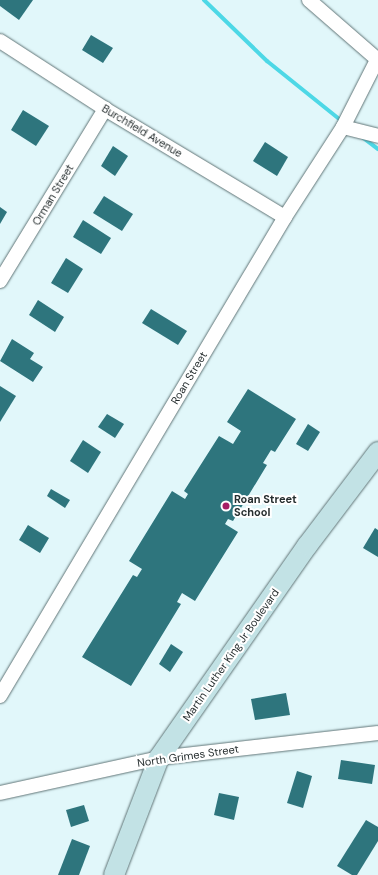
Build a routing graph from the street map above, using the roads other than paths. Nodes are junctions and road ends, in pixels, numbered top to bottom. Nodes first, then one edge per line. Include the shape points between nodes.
1 (310, 0) edge
2 (0, 41) edge
3 (378, 60) edge
4 (105, 109) junction
5 (343, 127) junction
6 (378, 136) edge
7 (286, 217) junction
8 (0, 281) edge
9 (378, 452) edge
10 (0, 696) edge
11 (378, 733) edge
12 (159, 758) junction
13 (0, 793) edge
14 (114, 875) edge

1 - 3 street
2 - 4 street, Burchfield Avenue
3 - 5 street, Roan Street
4 - 7 street, Burchfield Avenue
4 - 8 street, Orman Street
5 - 6 street
5 - 7 street, Roan Street
7 - 10 street, Roan Street
9 - 12 street, Martin Luther King Jr Boulevard via 307,546
11 - 12 street, North Grimes Street
12 - 13 street, North Grimes Street
12 - 14 street, Martin Luther King Jr Boulevard

